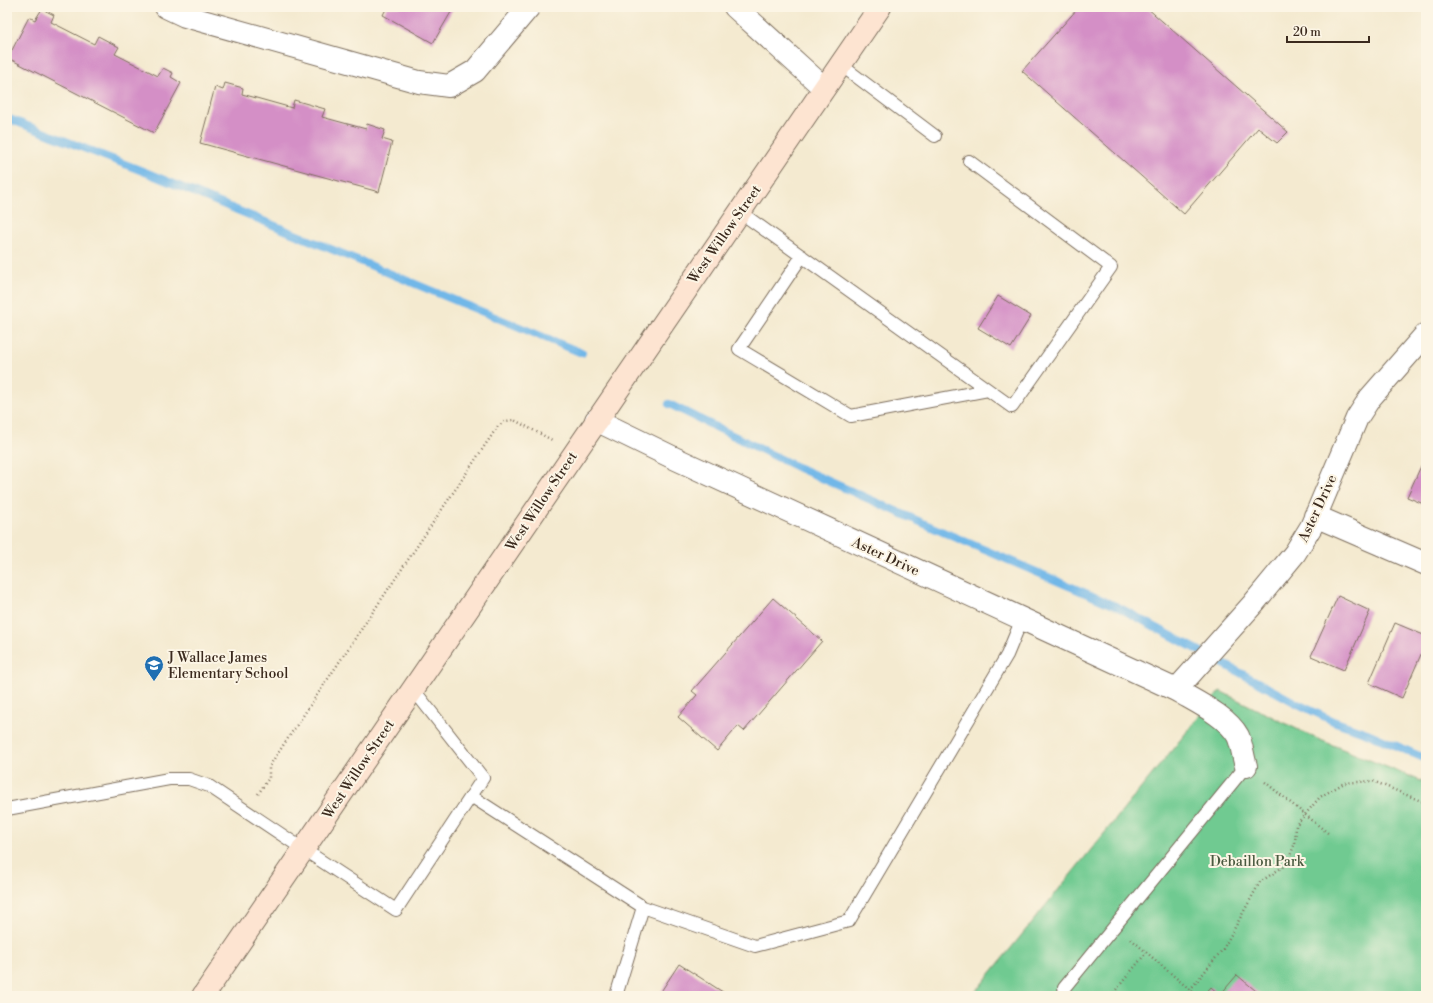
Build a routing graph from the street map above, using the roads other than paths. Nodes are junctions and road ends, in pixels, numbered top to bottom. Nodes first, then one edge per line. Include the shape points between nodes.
1 (530, 7) edge
2 (735, 7) edge
3 (880, 7) edge
4 (180, 10) edge
5 (841, 65) junction
6 (824, 88) junction
7 (935, 136) dead end
8 (969, 161) dead end
9 (740, 212) junction
10 (802, 256) junction
11 (1426, 334) edge
12 (988, 390) junction
13 (596, 420) junction
14 (1315, 516) junction
15 (1426, 564) edge
16 (1022, 619) junction
17 (412, 689) junction
18 (1176, 690) junction
19 (1246, 766) joint
20 (471, 796) junction
21 (7, 809) edge
22 (303, 849) junction
23 (643, 907) junction
24 (1064, 988) dead end
25 (202, 996) edge
26 (616, 996) edge

1 - 4 street via 475,71 449,86 419,82
2 - 6 street
3 - 5 main road, West Willow Street
5 - 6 main road, West Willow Street
5 - 7 lane
6 - 9 main road, West Willow Street
8 - 12 lane via 1111,267 1012,407
9 - 10 lane
9 - 13 main road, West Willow Street
10 - 12 lane
10 - 12 lane via 738,348 851,416
11 - 14 street, Aster Drive via 1370,398 1357,418
13 - 16 street, Aster Drive
13 - 17 main road, West Willow Street
14 - 15 street
14 - 18 street, Aster Drive via 1295,553
16 - 18 street, Aster Drive
16 - 23 lane via 1007,655 849,921 755,946
17 - 20 lane via 483,778
17 - 22 main road, West Willow Street
18 - 19 street, Aster Drive via 1230,726 1238,737
19 - 24 lane
20 - 22 lane via 396,910
20 - 23 lane
21 - 22 lane via 169,779 189,779 209,786
22 - 25 main road, West Willow Street
23 - 26 lane

